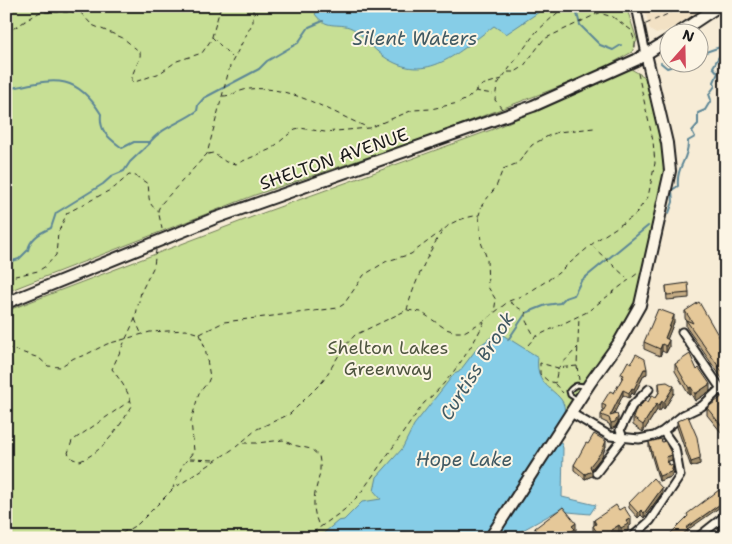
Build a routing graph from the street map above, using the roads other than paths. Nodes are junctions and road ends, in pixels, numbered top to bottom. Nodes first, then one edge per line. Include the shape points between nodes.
1 (636, 6) edge
2 (719, 6) edge
3 (695, 22) edge
4 (660, 45) edge
5 (646, 54) junction
6 (6, 303) edge
7 (682, 332) dead end
8 (583, 386) junction
9 (649, 389) dead end
10 (720, 389) junction
11 (726, 396) edge
12 (579, 400) junction
13 (570, 413) junction
14 (663, 431) junction
15 (623, 438) junction
16 (596, 473) dead end
17 (726, 516) edge
18 (490, 538) edge
19 (631, 538) edge
20 (697, 538) edge

1 - 5 street
2 - 3 main road
4 - 5 main road, SHELTON AVENUE
5 - 6 main road, SHELTON AVENUE via 570,92 159,240
5 - 8 main road via 667,143 670,171 640,305 632,323
7 - 10 street
8 - 12 main road
8 - 12 lane via 574,386 570,395
9 - 15 street via 632,406 620,430
10 - 11 street
10 - 14 street via 702,406 683,415
12 - 13 main road
13 - 15 street via 610,436
13 - 18 main road
14 - 15 street via 639,439
14 - 19 street via 675,448 680,476 650,521
15 - 16 street
17 - 20 street

